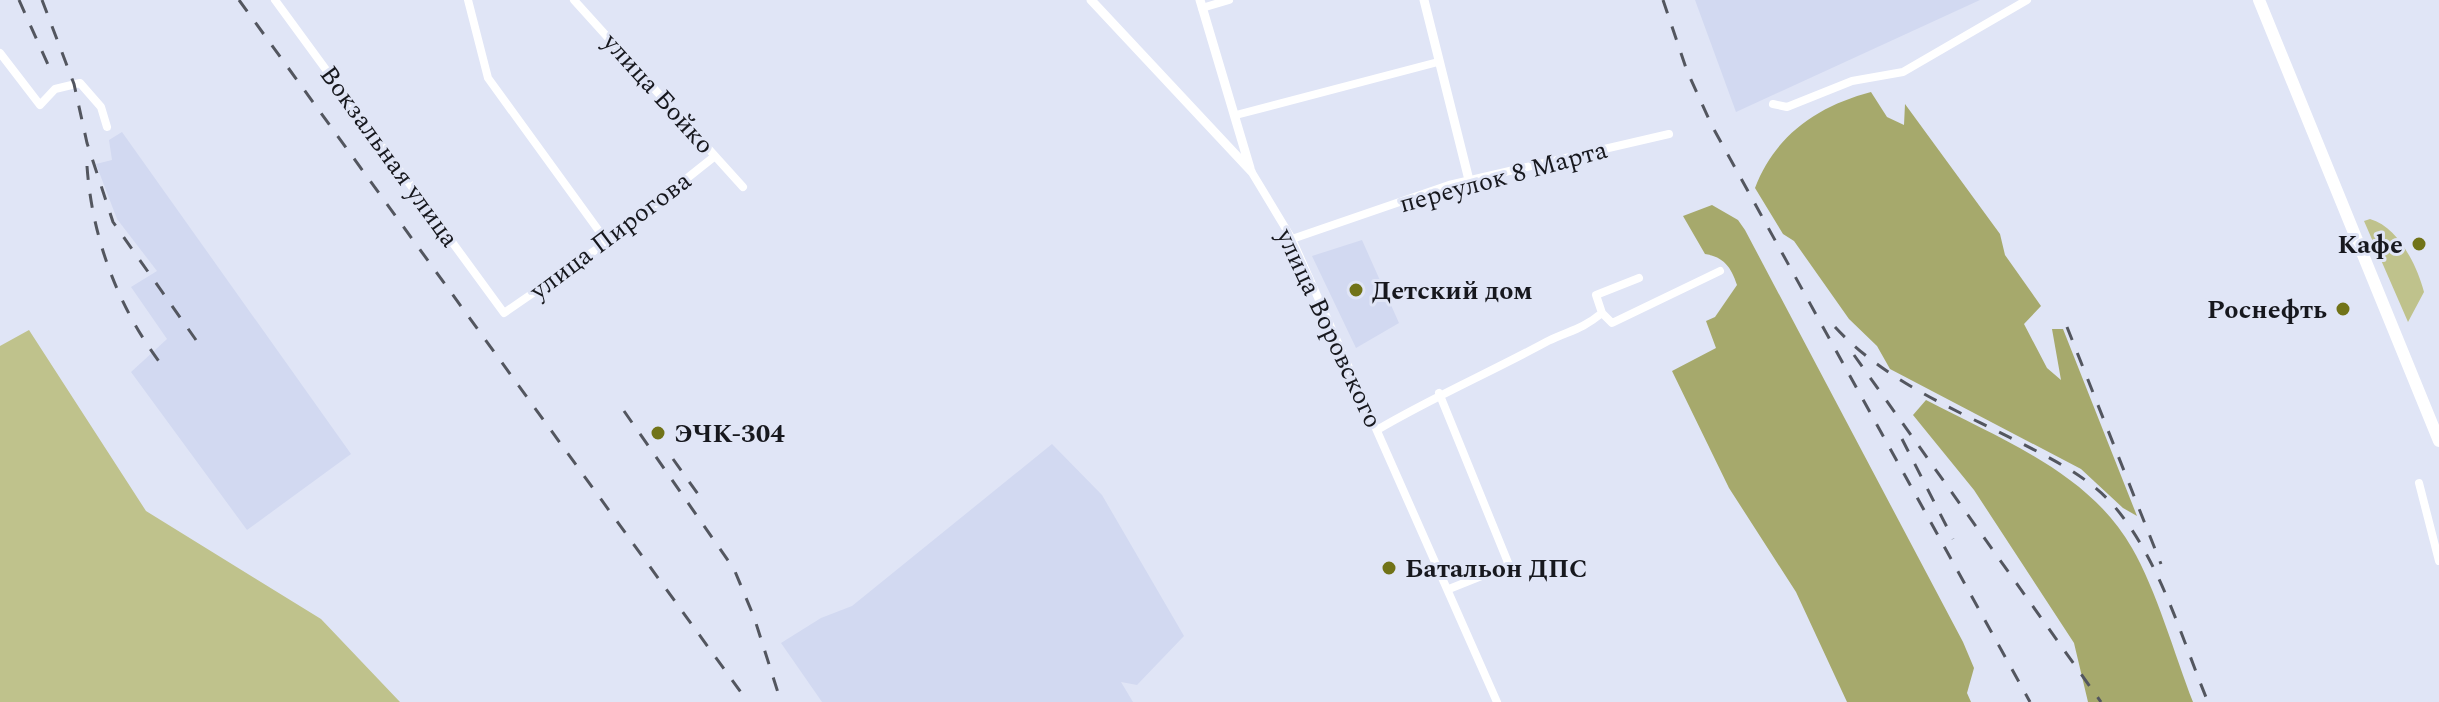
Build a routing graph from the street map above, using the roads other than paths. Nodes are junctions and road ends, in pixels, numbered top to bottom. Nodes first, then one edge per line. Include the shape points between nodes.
1 (275, 0) edge
2 (468, 0) edge
3 (574, 0) edge
4 (1091, 0) edge
5 (1229, 0) edge
6 (1424, 0) edge
7 (2027, 0) edge
8 (2259, 0) edge
9 (1201, 4) edge
10 (0, 53) edge
11 (1438, 62) junction
12 (1773, 104) dead end
13 (1236, 115) junction
14 (107, 127) dead end
15 (1669, 134) dead end
16 (715, 156) junction
17 (1251, 171) junction
18 (1469, 180) junction
19 (743, 187) dead end
20 (1292, 239) junction
21 (607, 242) junction
22 (1720, 271) dead end
23 (1639, 278) dead end
24 (504, 313) joint
25 (1602, 313) junction
26 (1439, 393) junction
27 (1377, 430) junction
28 (2439, 441) edge
29 (2419, 483) dead end
30 (2439, 561) edge
31 (1449, 589) junction
32 (1497, 702) edge

1 - 24 street, Вокзальная улица
2 - 21 street via 488,78
3 - 16 street, улица Бойко
4 - 17 street, улица Воровского
5 - 9 street
6 - 11 street
7 - 12 street via 1903,72 1852,81 1787,107
8 - 28 main road
9 - 13 street
10 - 14 street via 40,105 55,89 80,83 101,107
11 - 13 street
11 - 18 street
13 - 17 street
15 - 18 street, переулок 8 Марта
16 - 19 street, улица Бойко
16 - 21 street, улица Пирогова
17 - 20 street, улица Воровского
18 - 20 street, переулок 8 Марта
20 - 27 street, улица Воровского
21 - 24 street, улица Пирогова
22 - 25 street via 1612,323
23 - 25 street via 1596,295
25 - 26 street via 1581,330
26 - 27 street
26 - 31 street via 1509,565
27 - 31 street, улица Воровского
29 - 30 street
31 - 32 street, улица Воровского

